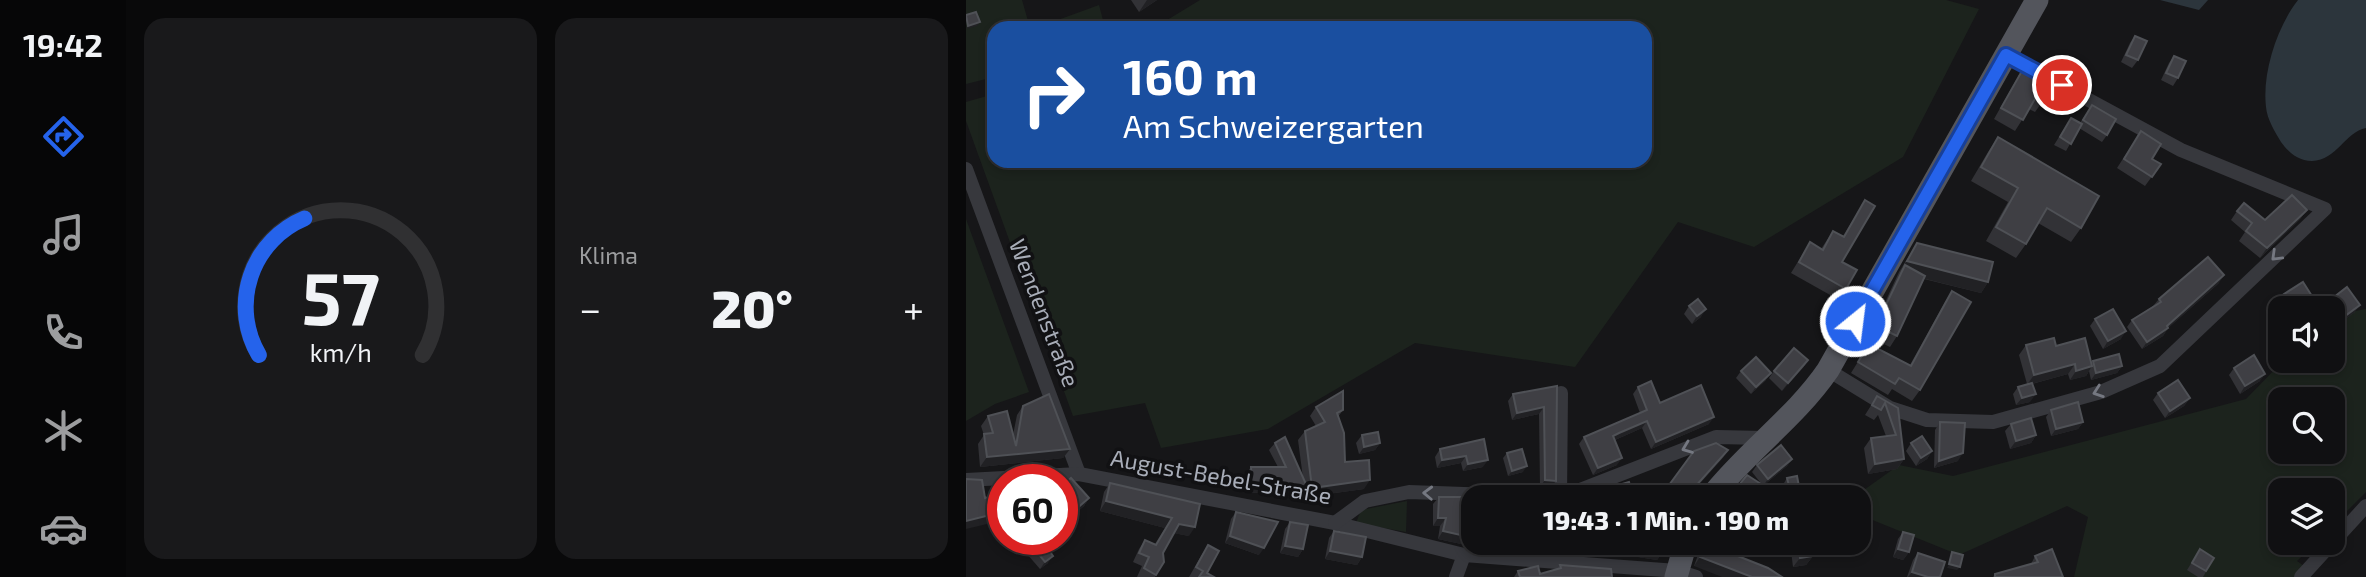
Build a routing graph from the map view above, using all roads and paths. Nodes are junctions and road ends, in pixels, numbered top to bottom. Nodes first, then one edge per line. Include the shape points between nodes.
1 (2037, 0) edge
2 (2006, 55) junction
3 (966, 169) edge
4 (1828, 370) junction
5 (1561, 393) dead end
6 (1765, 438) junction
7 (1079, 474) junction
8 (966, 480) edge
9 (1561, 485) edge
10 (1592, 485) edge
11 (1723, 485) edge
12 (1461, 494) edge
13 (2366, 506) edge
14 (1335, 523) junction
15 (1461, 554) edge
16 (1464, 555) joint
17 (1685, 555) edge
18 (1683, 575) edge
19 (1456, 577) edge
20 (2301, 577) edge

1 - 2 main road
2 - 4 main road
2 -> 4 street via 2181,150 2325,209 2160,366 2101,392 1993,422 1927,420 1891,408
3 - 7 street, Wendenstraße
4 - 6 main road via 1808,399
5 - 9 street
6 -> 10 street via 1716,437
6 - 11 main road
7 - 8 street, August-Bebel-Straße
7 - 14 street, August-Bebel-Straße
12 -> 14 street, August-Bebel-Straße via 1409,492 1365,501
13 - 20 street
14 - 15 street
16 - 18 street
16 - 19 street
17 - 18 main road

